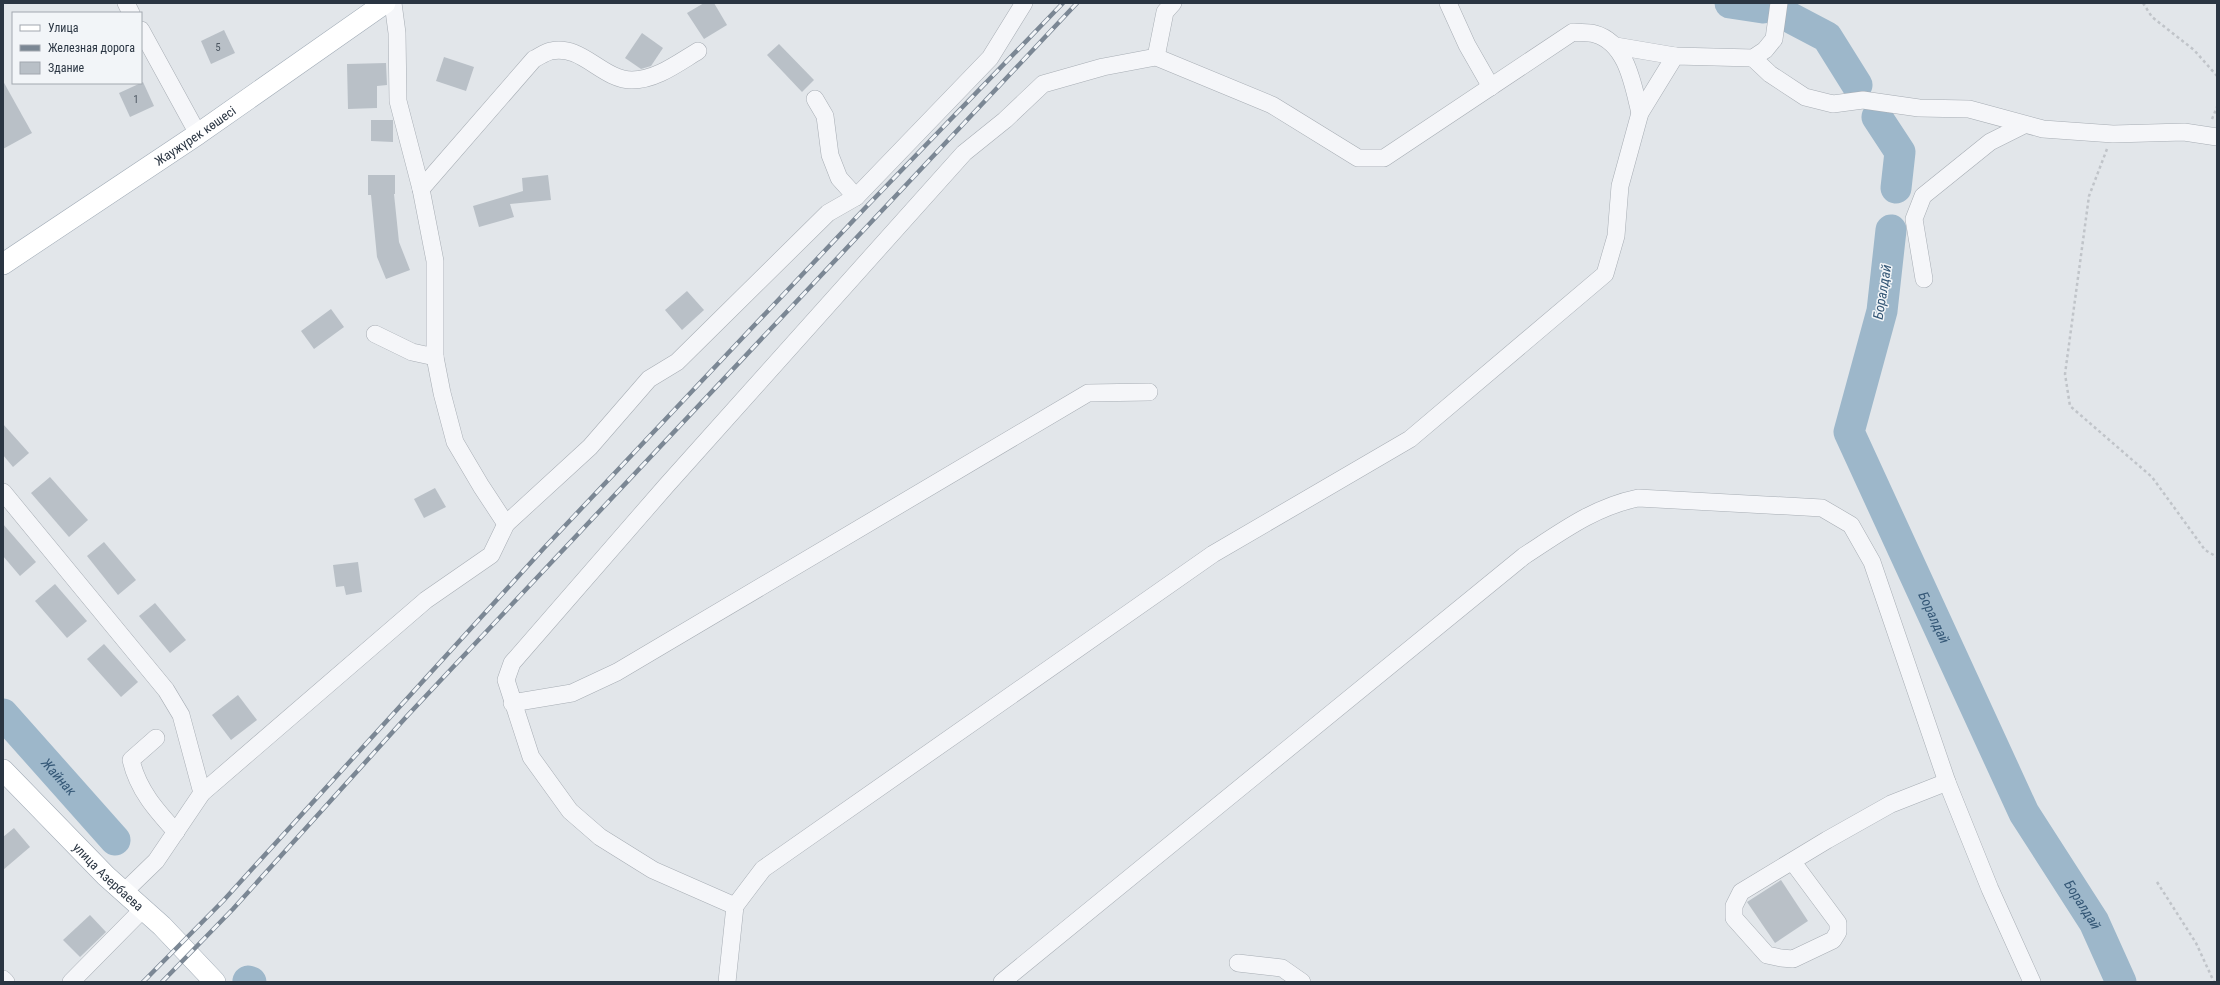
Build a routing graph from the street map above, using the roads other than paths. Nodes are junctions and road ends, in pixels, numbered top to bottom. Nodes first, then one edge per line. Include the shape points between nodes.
1 (126, 3) edge
2 (385, 3) edge
3 (393, 3) edge
4 (1024, 3) edge
5 (1173, 3) edge
6 (1448, 3) edge
7 (1779, 3) edge
8 (130, 12) edge
9 (142, 32) edge
10 (1616, 46) junction
11 (698, 51) dead end
12 (1675, 56) junction
13 (1156, 58) junction
14 (1753, 58) junction
15 (1491, 87) junction
16 (815, 99) dead end
17 (1640, 113) junction
18 (2024, 124) junction
19 (198, 134) junction
20 (2217, 136) edge
21 (421, 189) junction
22 (856, 198) junction
23 (3, 264) edge
24 (1924, 279) dead end
25 (375, 334) dead end
26 (434, 357) junction
27 (1148, 392) dead end
28 (3, 492) edge
29 (506, 524) junction
30 (512, 703) junction
31 (156, 738) dead end
32 (3, 770) edge
33 (1947, 782) junction
34 (202, 793) junction
35 (176, 832) junction
36 (1792, 861) junction
37 (124, 892) junction
38 (735, 906) junction
39 (143, 909) junction
40 (1238, 963) dead end
41 (3, 979) edge
42 (6, 982) edge
43 (71, 982) edge
44 (215, 982) edge
45 (727, 982) edge
46 (1002, 982) edge
47 (1302, 982) edge
48 (2032, 982) edge

1 - 8 street
2 - 19 main road, Жаужүрек көшесі
3 - 21 street via 397,33 398,101
4 - 22 street via 990,58
5 - 13 street via 1165,12
6 - 15 street via 1467,45
7 - 14 street via 1774,39 1765,50
9 - 19 street
10 - 12 street
10 - 15 street via 1595,34 1573,32
10 - 17 street via 1632,79
11 - 21 street via 662,73 633,80 616,78 597,64 569,51 550,51 534,59
12 - 14 street
12 - 17 street
13 - 15 street via 1272,105 1358,158 1384,158
13 - 30 street via 1103,67 1044,84 964,153 512,662 506,680
14 - 18 street via 1770,74 1805,97 1833,104 1863,100 1919,108 1969,109 1996,114
16 - 22 street via 824,116 830,155 839,178
17 - 38 street via 1620,186 1616,236 1605,274 1410,439 1213,554 763,869
18 - 20 street via 2043,129 2112,134 2184,132
18 - 24 street via 1990,142 1923,196 1914,218
19 - 23 main road, Жаужүрек көшесі
21 - 26 street via 436,261
22 - 29 street via 828,213 677,362 649,379 590,447
25 - 26 street via 412,352
26 - 29 street via 455,442
27 - 30 street via 1088,393 617,672 572,694
28 - 34 street via 166,690 181,715
29 - 34 street via 491,555 426,600
30 - 38 street via 532,757 570,811 600,837 653,870
31 - 35 street via 131,760 135,777 145,794
32 - 37 main road, улица Азербаева
33 - 36 street via 1891,804
33 - 46 street via 1872,562 1852,525 1822,508 1638,498 1615,502 1581,518 1524,556
33 - 48 street via 1990,889
34 - 35 street
35 - 37 street via 156,861
36 - 36 street via 1741,892 1734,906 1734,918 1767,955 1793,959 1833,940 1838,932 1838,923
37 - 39 main road, улица Азербаева
38 - 45 street
39 - 43 street
39 - 44 main road, улица Азербаева
40 - 47 street via 1282,968
41 - 42 street

